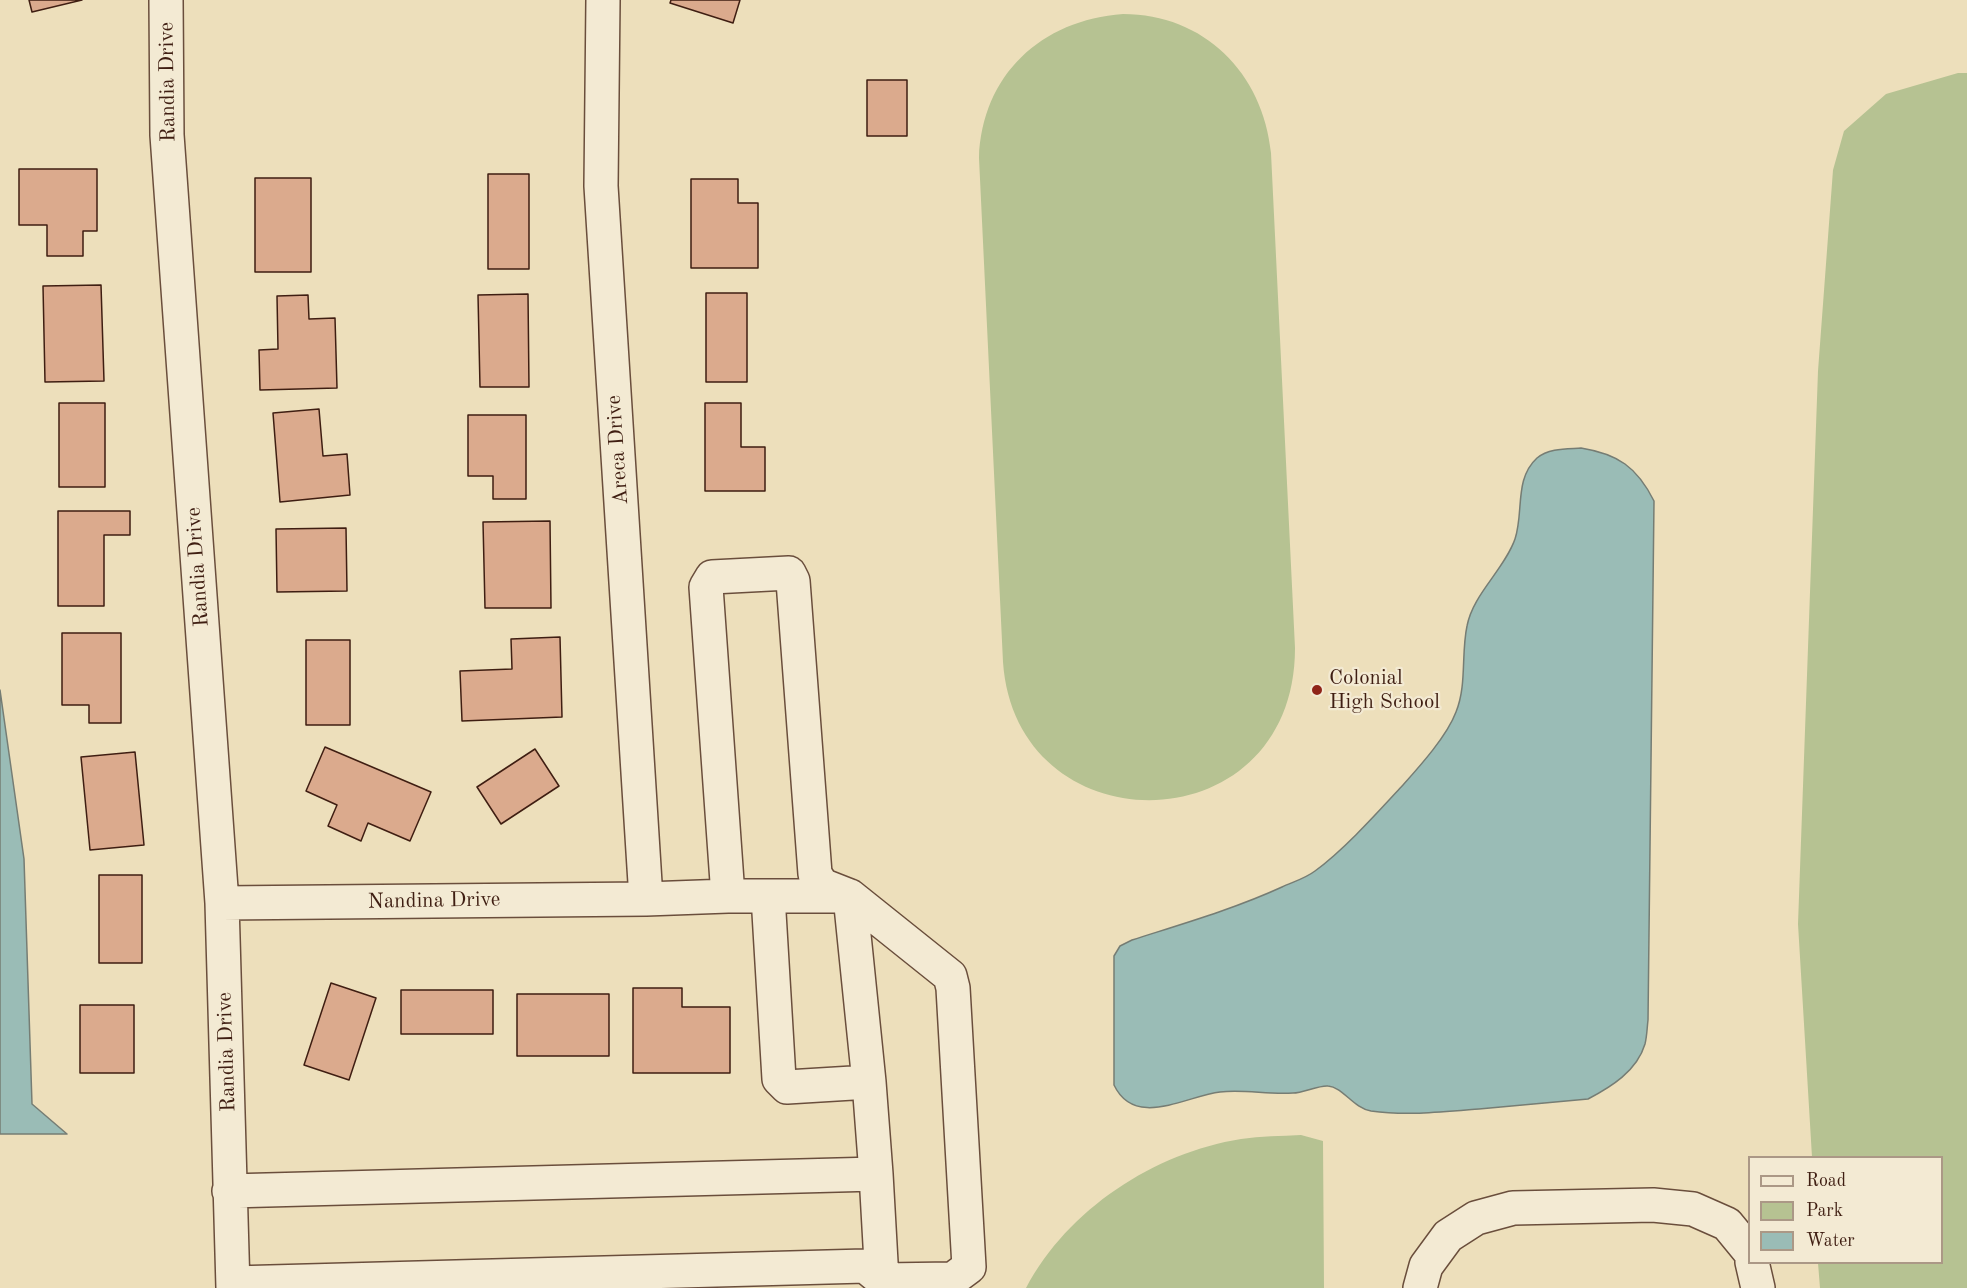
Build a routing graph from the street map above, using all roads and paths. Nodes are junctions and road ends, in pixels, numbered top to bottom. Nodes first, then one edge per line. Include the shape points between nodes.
1 (166, 0) edge
2 (603, 0) edge
3 (728, 896) junction
4 (768, 896) junction
5 (850, 896) junction
6 (646, 899) junction
7 (222, 903) junction
8 (869, 1082) junction
9 (876, 1174) junction
10 (230, 1191) junction
11 (1748, 1251) edge
12 (1752, 1264) edge
13 (882, 1280) junction
14 (233, 1285) edge
15 (1420, 1288) edge
16 (1758, 1288) edge

1 - 7 street, Randia Drive via 167,135
2 - 6 street, Areca Drive via 601,186
3 - 4 street, Nandina Drive
3 - 5 street via 706,587 712,577 789,573 793,581 815,874 822,885
3 - 6 street, Nandina Drive
4 - 5 street, Nandina Drive
4 - 8 street via 779,1079 787,1087
5 - 8 street
5 - 13 street via 950,976 952,988 969,1267 953,1279
6 - 7 street, Nandina Drive
7 - 10 street, Randia Drive
8 - 9 street
9 - 10 street
9 - 13 street
10 - 14 street, Randia Drive
11 - 15 street via 1727,1224 1693,1209 1653,1204 1513,1208 1476,1218 1448,1236 1426,1266
12 - 16 street
13 - 14 street via 865,1266

